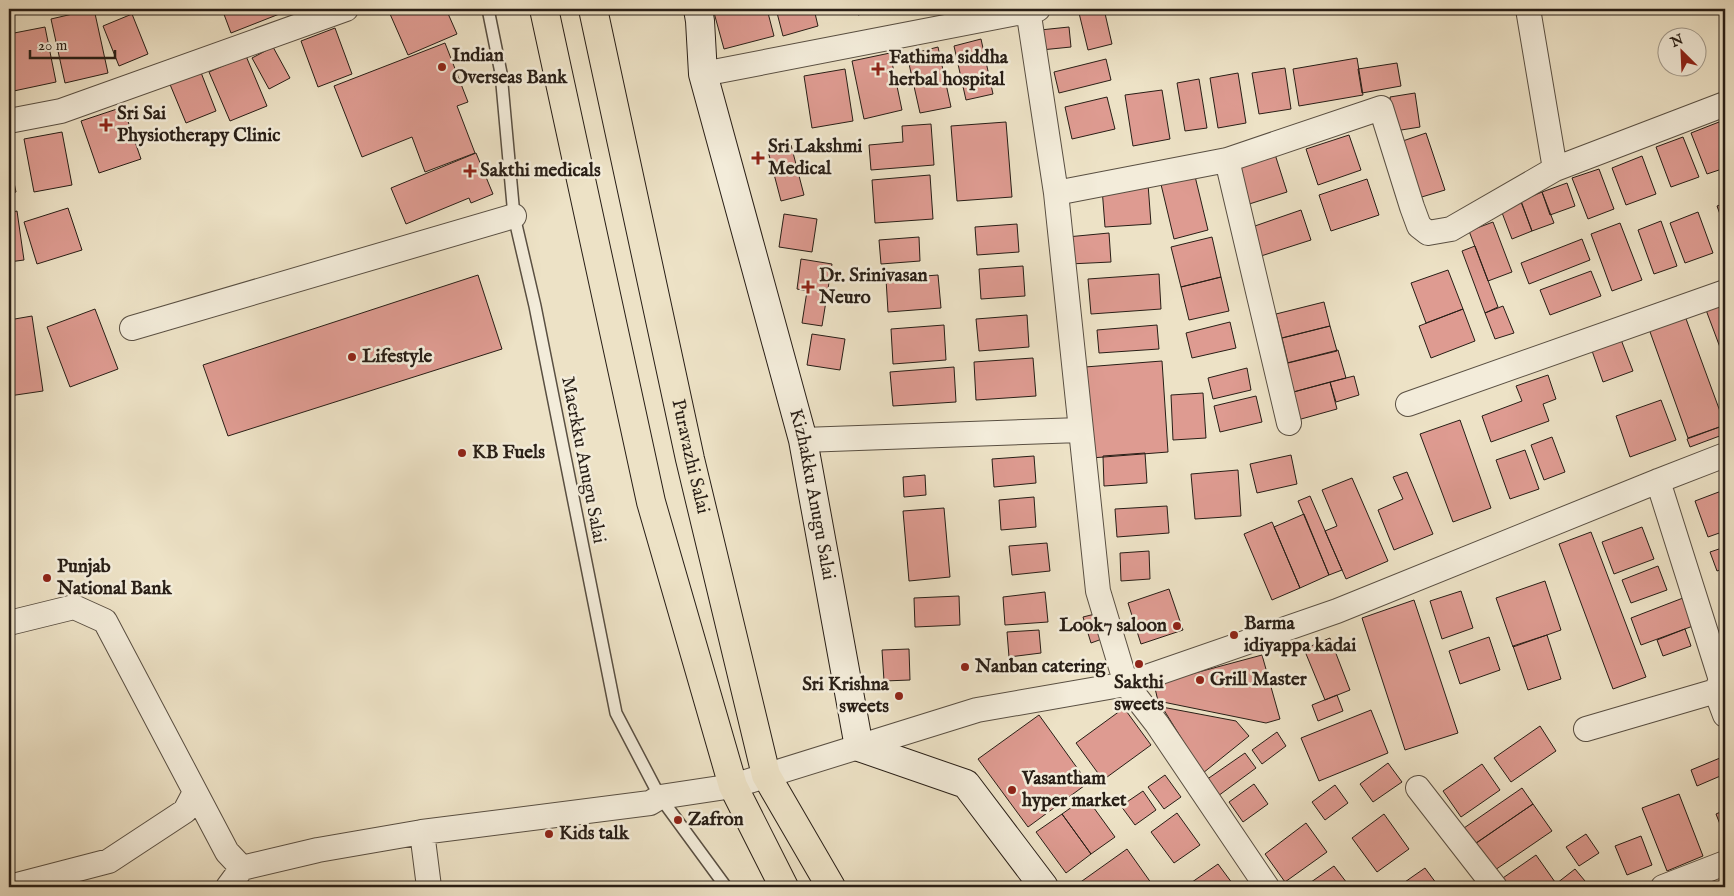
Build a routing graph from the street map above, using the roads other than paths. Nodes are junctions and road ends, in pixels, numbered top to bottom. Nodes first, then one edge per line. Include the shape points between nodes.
1 (346, 9) edge
2 (488, 9) edge
3 (544, 9) edge
4 (592, 9) edge
5 (698, 9) edge
6 (1528, 9) edge
7 (1031, 10) edge
8 (319, 14) edge
9 (703, 74) junction
10 (1725, 104) edge
11 (9, 121) edge
12 (1227, 160) junction
13 (1555, 169) junction
14 (1056, 193) junction
15 (514, 216) junction
16 (1725, 292) edge
17 (132, 328) dead end
18 (1408, 404) dead end
19 (1289, 423) dead end
20 (1080, 430) junction
21 (804, 440) junction
22 (1725, 455) edge
23 (1658, 480) junction
24 (9, 623) edge
25 (1126, 684) junction
26 (1716, 691) junction
27 (1725, 715) edge
28 (1586, 729) dead end
29 (859, 747) junction
30 (766, 775) junction
31 (734, 786) junction
32 (1418, 788) dead end
33 (195, 792) junction
34 (660, 797) junction
35 (422, 832) junction
36 (1725, 863) edge
37 (240, 878) edge
38 (9, 887) edge
39 (228, 887) edge
40 (429, 887) edge
41 (726, 887) edge
42 (784, 887) edge
43 (830, 887) edge
44 (1044, 887) edge
45 (1267, 887) edge
46 (1495, 887) edge
47 (1663, 887) edge

1 - 8 street
2 - 15 lane, Maerkku Anugu Salai via 501,72
3 - 31 main road via 651,502
4 - 30 main road, Puravazhi Salai via 690,459
5 - 9 street, Kizhakku Anugu Salai
6 - 13 street
7 - 9 street
7 - 14 street
8 - 11 street via 62,111
9 - 21 street, Kizhakku Anugu Salai
10 - 13 street
12 - 13 street via 1381,108 1419,226 1428,233 1451,229
12 - 14 street
12 - 19 street
14 - 20 street
15 - 17 street
15 - 34 lane, Maerkku Anugu Salai via 616,713
16 - 18 street
20 - 21 street
20 - 25 street via 1098,591
21 - 29 street, Kizhakku Anugu Salai
22 - 23 street
23 - 25 street via 1337,611
23 - 26 street via 1721,680
24 - 33 street via 74,607 104,621
25 - 29 street via 977,710
25 - 45 street via 1157,724
26 - 27 street
26 - 28 street
29 - 30 street
29 - 44 street via 966,784
30 - 31 street
30 - 43 main road, Puravazhi Salai
31 - 34 street
31 - 42 main road
32 - 46 street
33 - 37 street
33 - 38 street via 185,811 109,861
34 - 35 street via 650,803
34 - 41 lane, Maerkku Anugu Salai
35 - 37 street via 318,850
35 - 40 street
36 - 47 street
37 - 39 street

